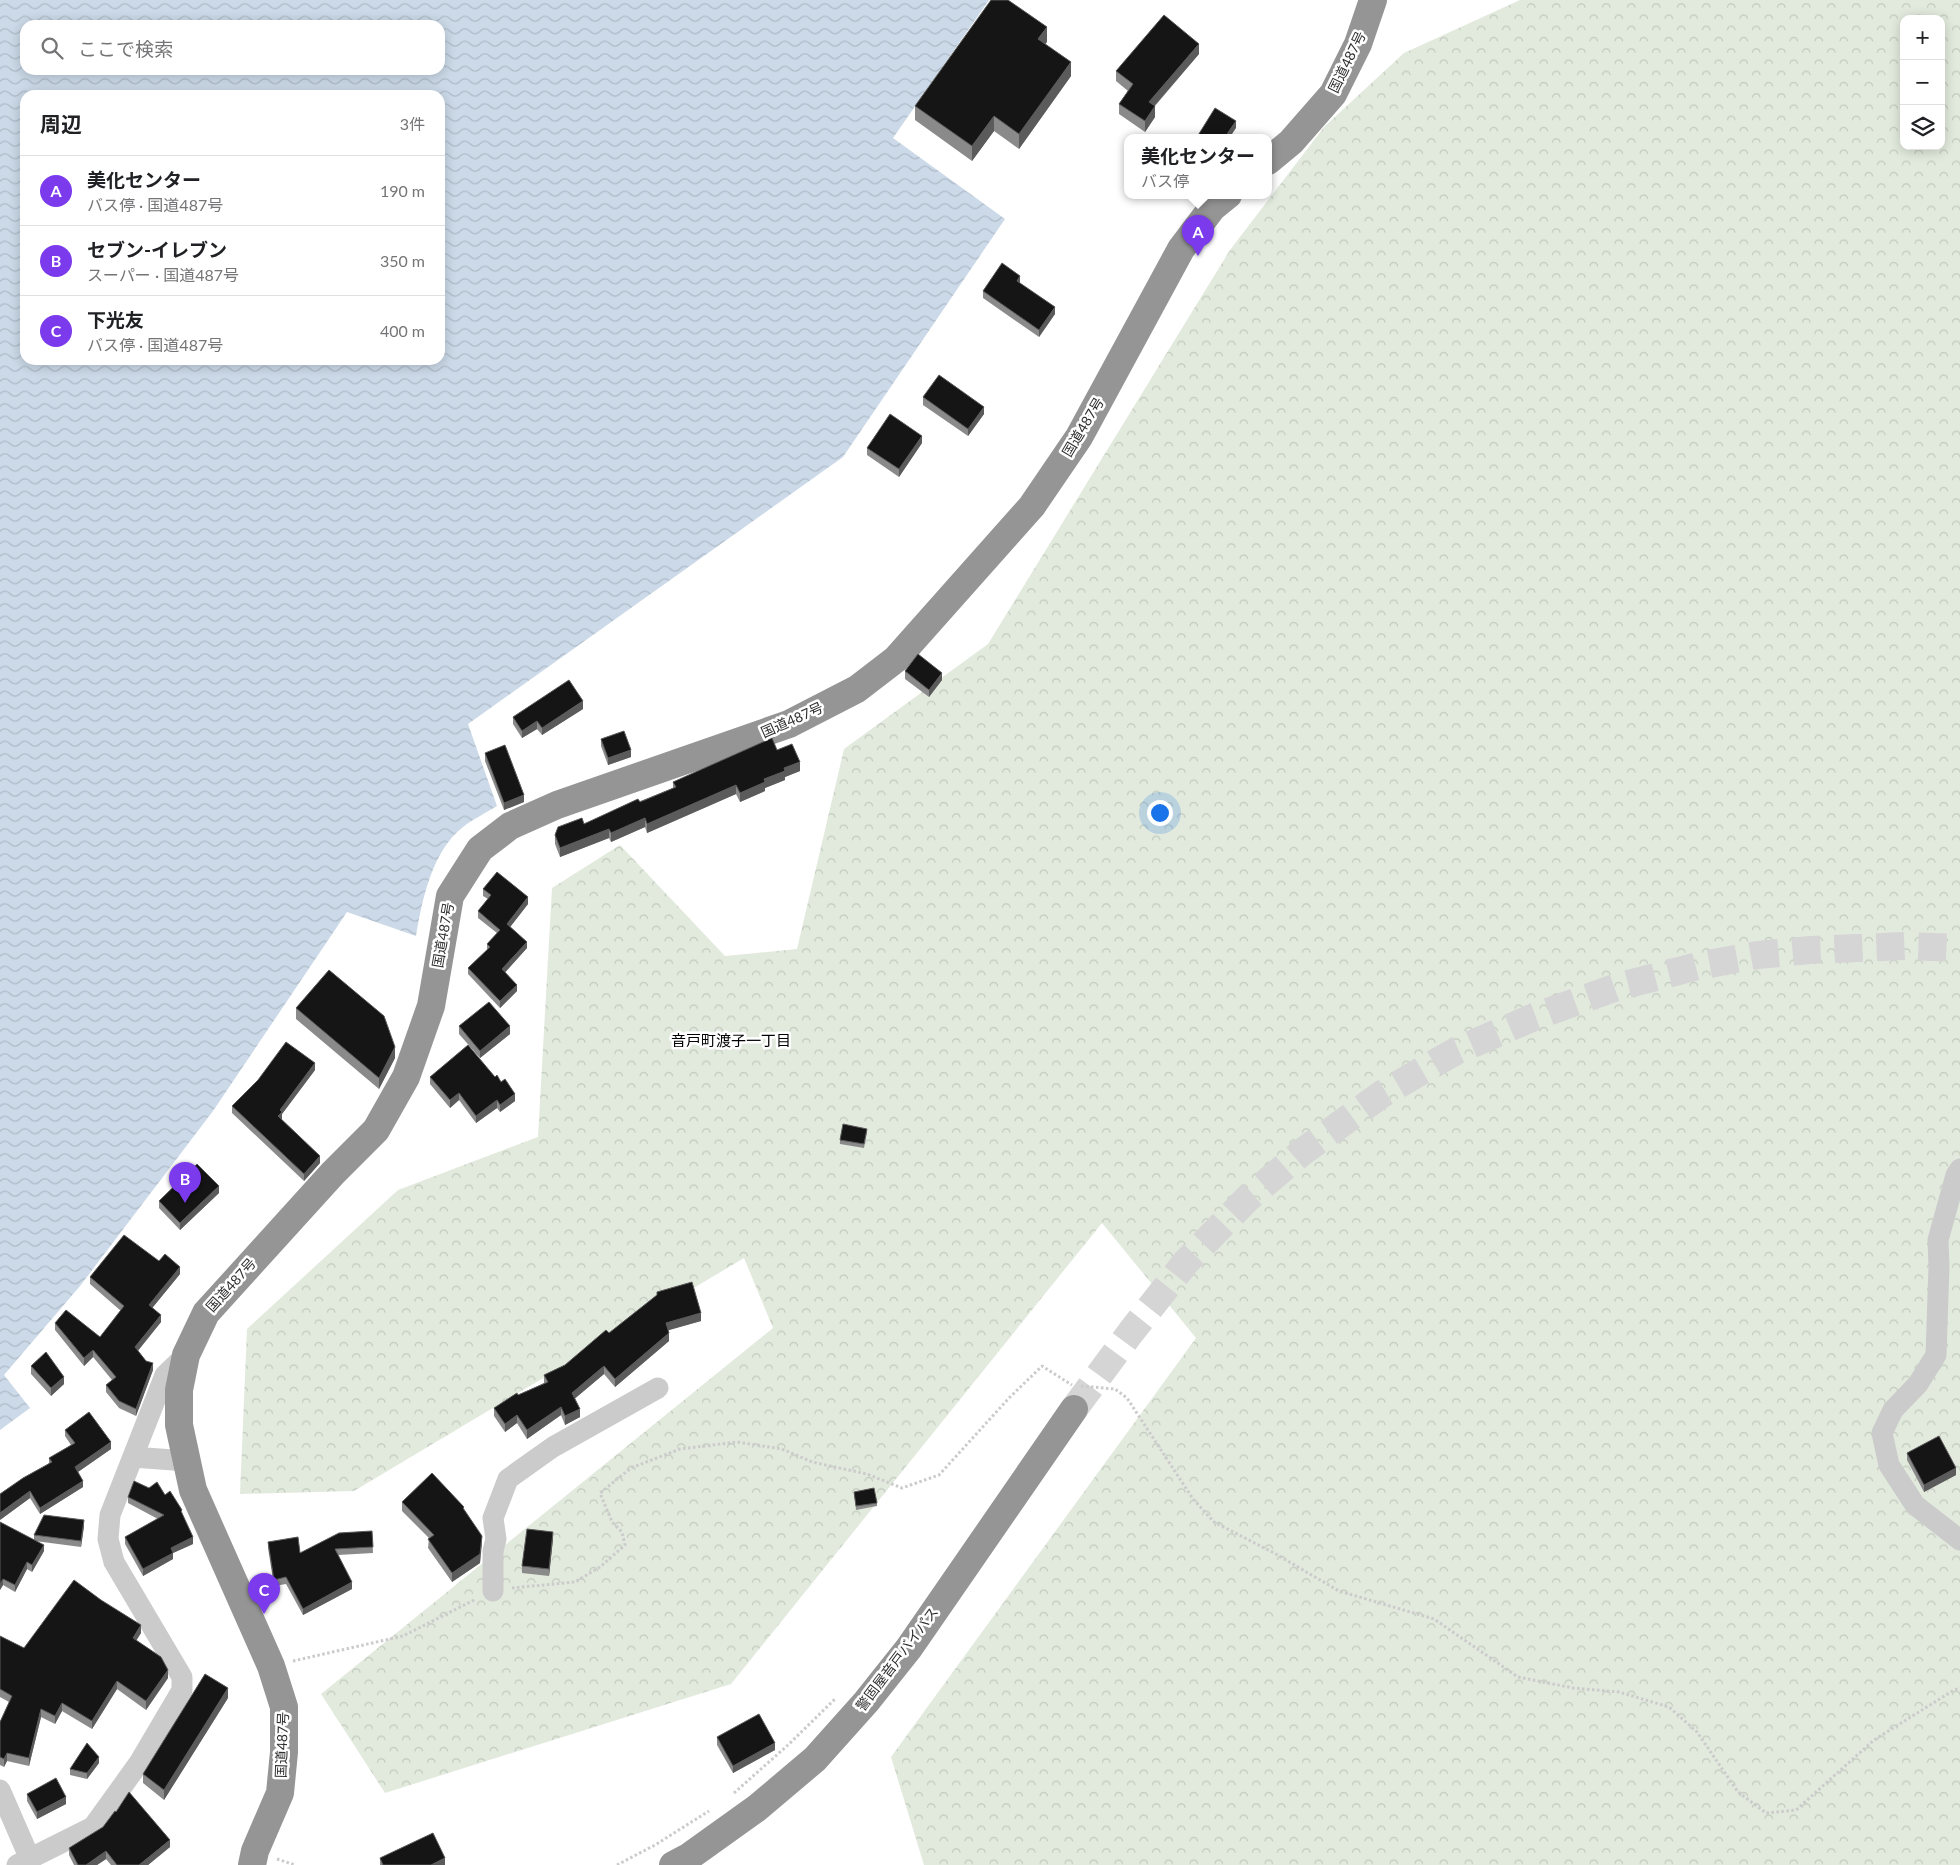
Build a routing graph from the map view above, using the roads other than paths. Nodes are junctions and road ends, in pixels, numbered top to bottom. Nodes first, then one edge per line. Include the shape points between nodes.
1 (1374, 0) edge
2 (1272, 158) edge
3 (1223, 199) edge
4 (1960, 1169) edge
5 (186, 1355) junction
6 (658, 1388) dead end
7 (1074, 1408) tunnel mouth
8 (133, 1457) junction
9 (186, 1461) junction
10 (1960, 1540) edge
11 (493, 1591) road end
12 (0, 1790) edge
13 (24, 1862) edge
14 (252, 1865) edge
15 (673, 1865) edge

1 - 2 highway, 国道487号 via 1358,44 1332,94
3 - 5 highway, 国道487号 via 1212,208 1181,248 1079,437 1032,506 896,659 858,689 789,724 557,805 510,826 480,849 450,896 431,1006 406,1077 376,1130 206,1313
4 - 10 street via 1938,1240 1936,1355 1918,1384 1893,1410 1882,1433 1889,1465 1914,1505
5 - 8 street via 165,1375
5 - 9 highway, 国道487号 via 179,1390 179,1426
6 - 11 street via 553,1447 508,1479 493,1518 496,1539
7 - 15 highway, 警固屋音戸バイパス via 909,1648 866,1702 814,1759 690,1856
8 - 9 street
8 - 13 street via 110,1515 108,1539 114,1562 182,1677 182,1690 139,1763 93,1827
9 - 14 highway, 国道487号 via 193,1490 271,1666 284,1707 280,1793
12 - 13 street

